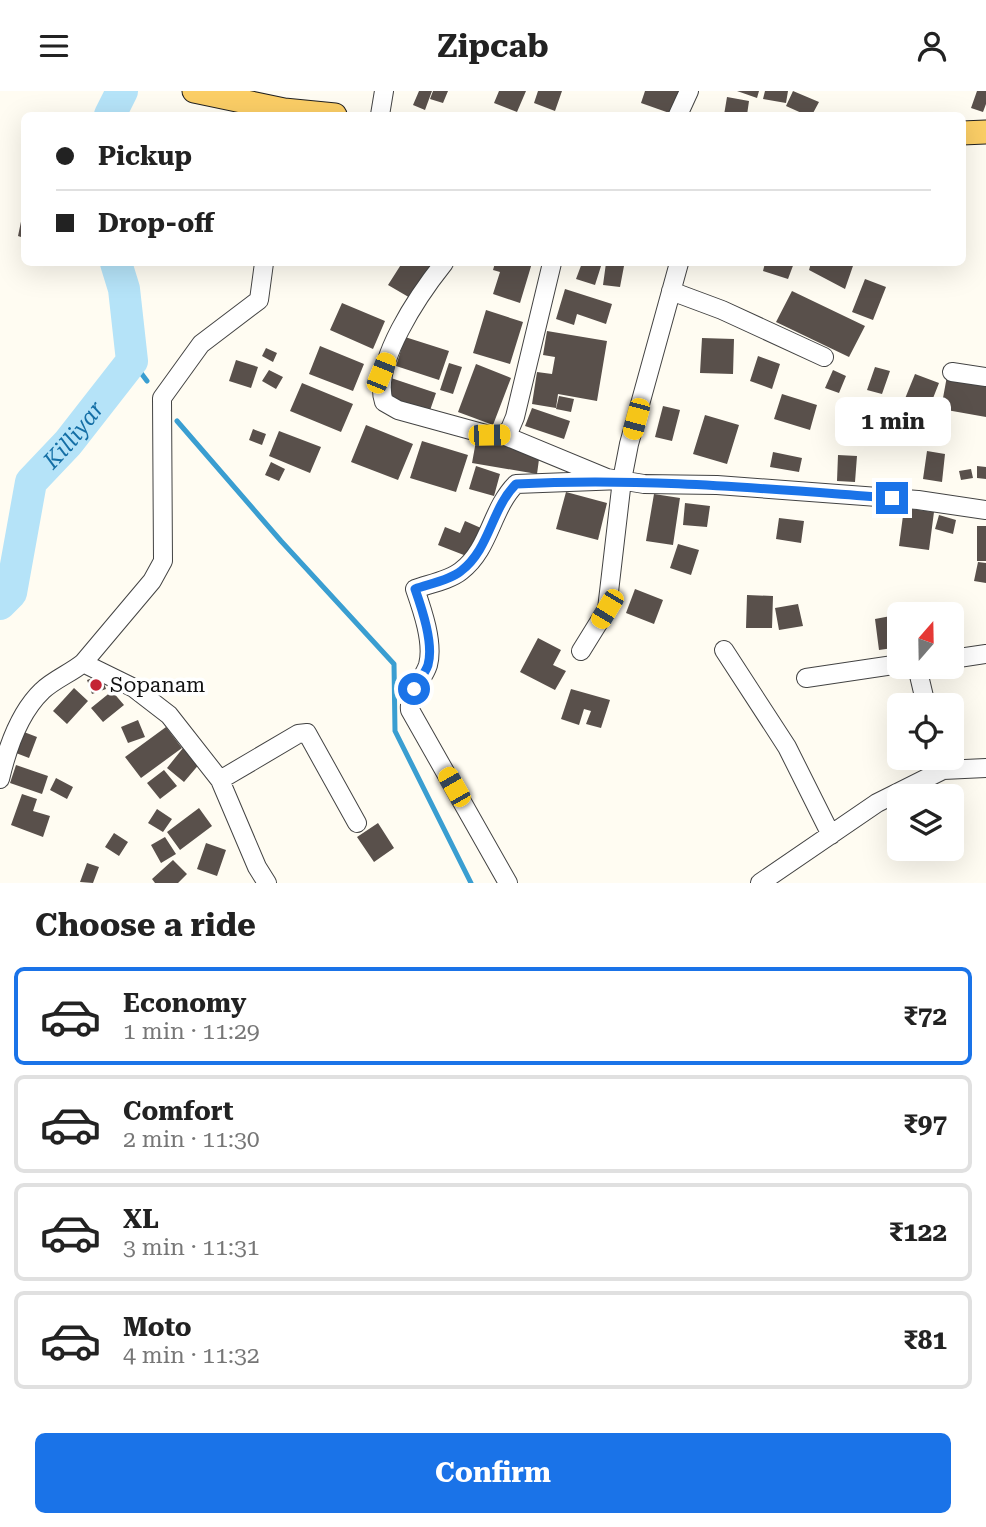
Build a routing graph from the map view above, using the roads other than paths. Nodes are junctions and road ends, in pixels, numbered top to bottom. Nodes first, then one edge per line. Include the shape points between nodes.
1 (194, 91) edge
2 (384, 91) edge
3 (689, 91) edge
4 (279, 112) edge
5 (380, 112) edge
6 (679, 112) edge
7 (986, 132) edge
8 (966, 133) edge
9 (264, 266) edge
10 (442, 266) edge
11 (551, 266) edge
12 (678, 266) edge
13 (671, 291) junction
14 (824, 357) dead end
15 (952, 372) dead end
16 (986, 377) edge
17 (503, 435) junction
18 (622, 480) junction
19 (986, 510) edge
20 (724, 650) dead end
21 (582, 651) dead end
22 (986, 654) edge
23 (964, 657) edge
24 (83, 663) junction
25 (887, 666) edge
26 (806, 678) dead end
27 (964, 766) edge
28 (986, 768) edge
29 (931, 770) edge
30 (0, 779) edge
31 (220, 780) junction
32 (357, 823) dead end
33 (831, 835) junction
34 (267, 883) edge
35 (508, 883) edge
36 (760, 883) edge

1 - 4 main road
2 - 5 street
3 - 6 street
7 - 8 main road
9 - 24 street via 259,300 201,344 162,398 163,561 152,581
10 - 17 street via 393,343 381,373 384,402 468,431
11 - 17 street via 515,417
12 - 13 street
13 - 14 street
13 - 18 street
15 - 16 street
17 - 18 street
18 - 19 street via 918,500
18 - 21 street via 607,609
18 - 35 street via 516,484 505,495 481,550 460,573 415,589 424,614 429,659 411,695 410,710
20 - 33 street via 787,747
22 - 23 street
24 - 30 street via 43,689 30,705 7,750
24 - 31 street via 134,688 169,715
25 - 26 street
27 - 28 street
29 - 33 street
31 - 32 street via 307,733
31 - 34 street
33 - 36 street

